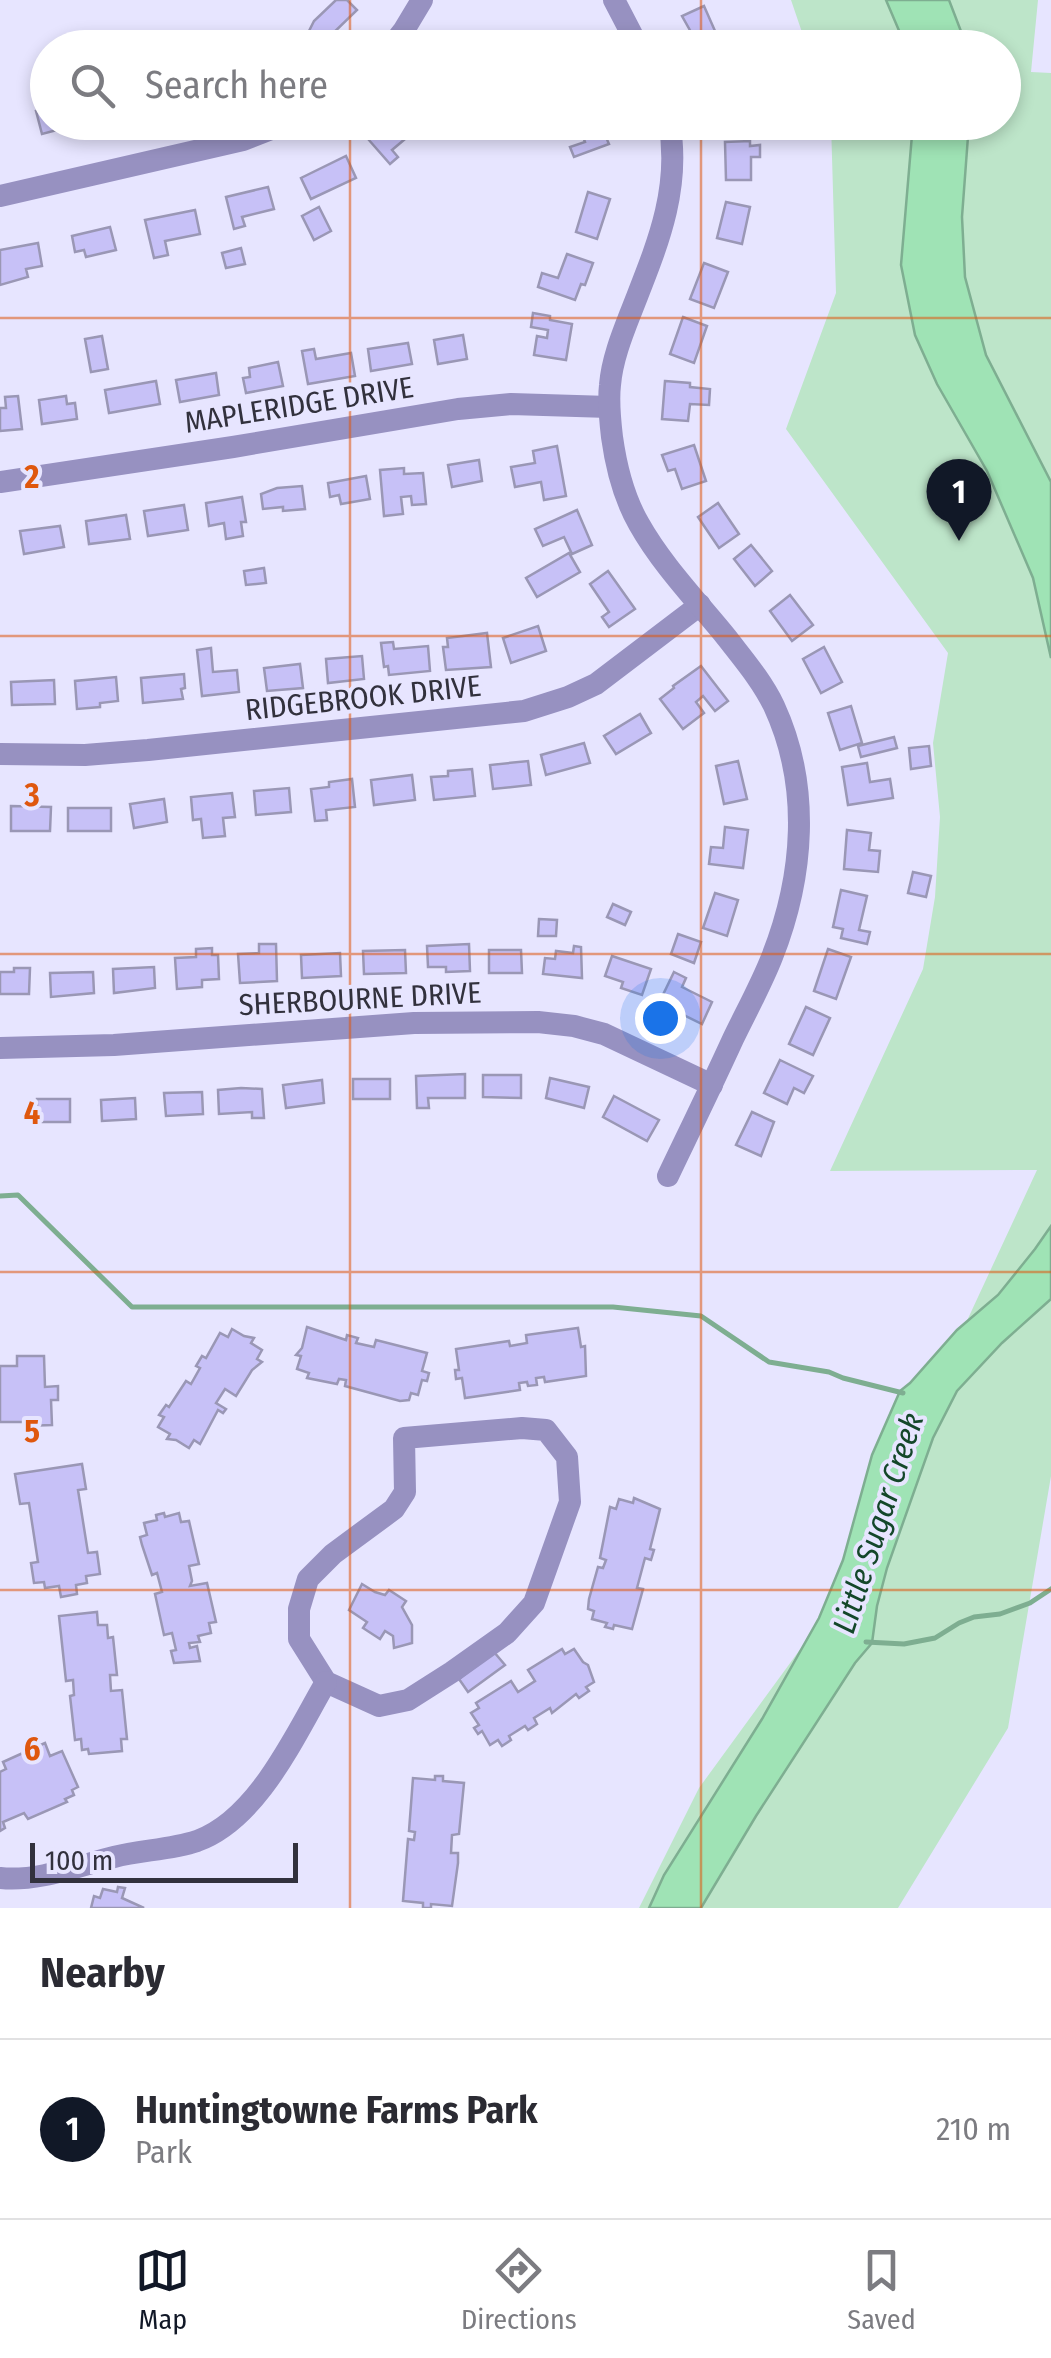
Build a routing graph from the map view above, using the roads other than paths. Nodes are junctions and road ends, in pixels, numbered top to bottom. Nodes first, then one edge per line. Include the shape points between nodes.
1 (422, 0) edge
2 (614, 0) edge
3 (404, 30) edge
4 (630, 30) edge
5 (243, 140) edge
6 (672, 140) edge
7 (0, 196) edge
8 (610, 407) junction
9 (0, 482) edge
10 (700, 605) junction
11 (0, 754) edge
12 (0, 1048) edge
13 (712, 1085) junction
14 (668, 1176) dead end
15 (326, 1682) junction
16 (0, 1878) edge

1 - 3 street
2 - 4 street
5 - 7 street
6 - 8 street via 668,210 621,336
8 - 9 street, MAPLERIDGE DRIVE via 458,409
8 - 10 street via 618,470 632,510
10 - 11 street, RIDGEBROOK DRIVE via 596,684 524,711 148,750
10 - 13 street via 773,704 787,740 800,818 795,874 774,952
12 - 13 street, SHERBOURNE DRIVE via 524,1022 604,1034
13 - 14 street
15 - 15 street via 378,1706 408,1700 507,1632 534,1603 570,1502 567,1457 546,1430 404,1438 405,1492 394,1509 308,1579 298,1609 299,1639
15 - 16 street via 268,1780 214,1834

